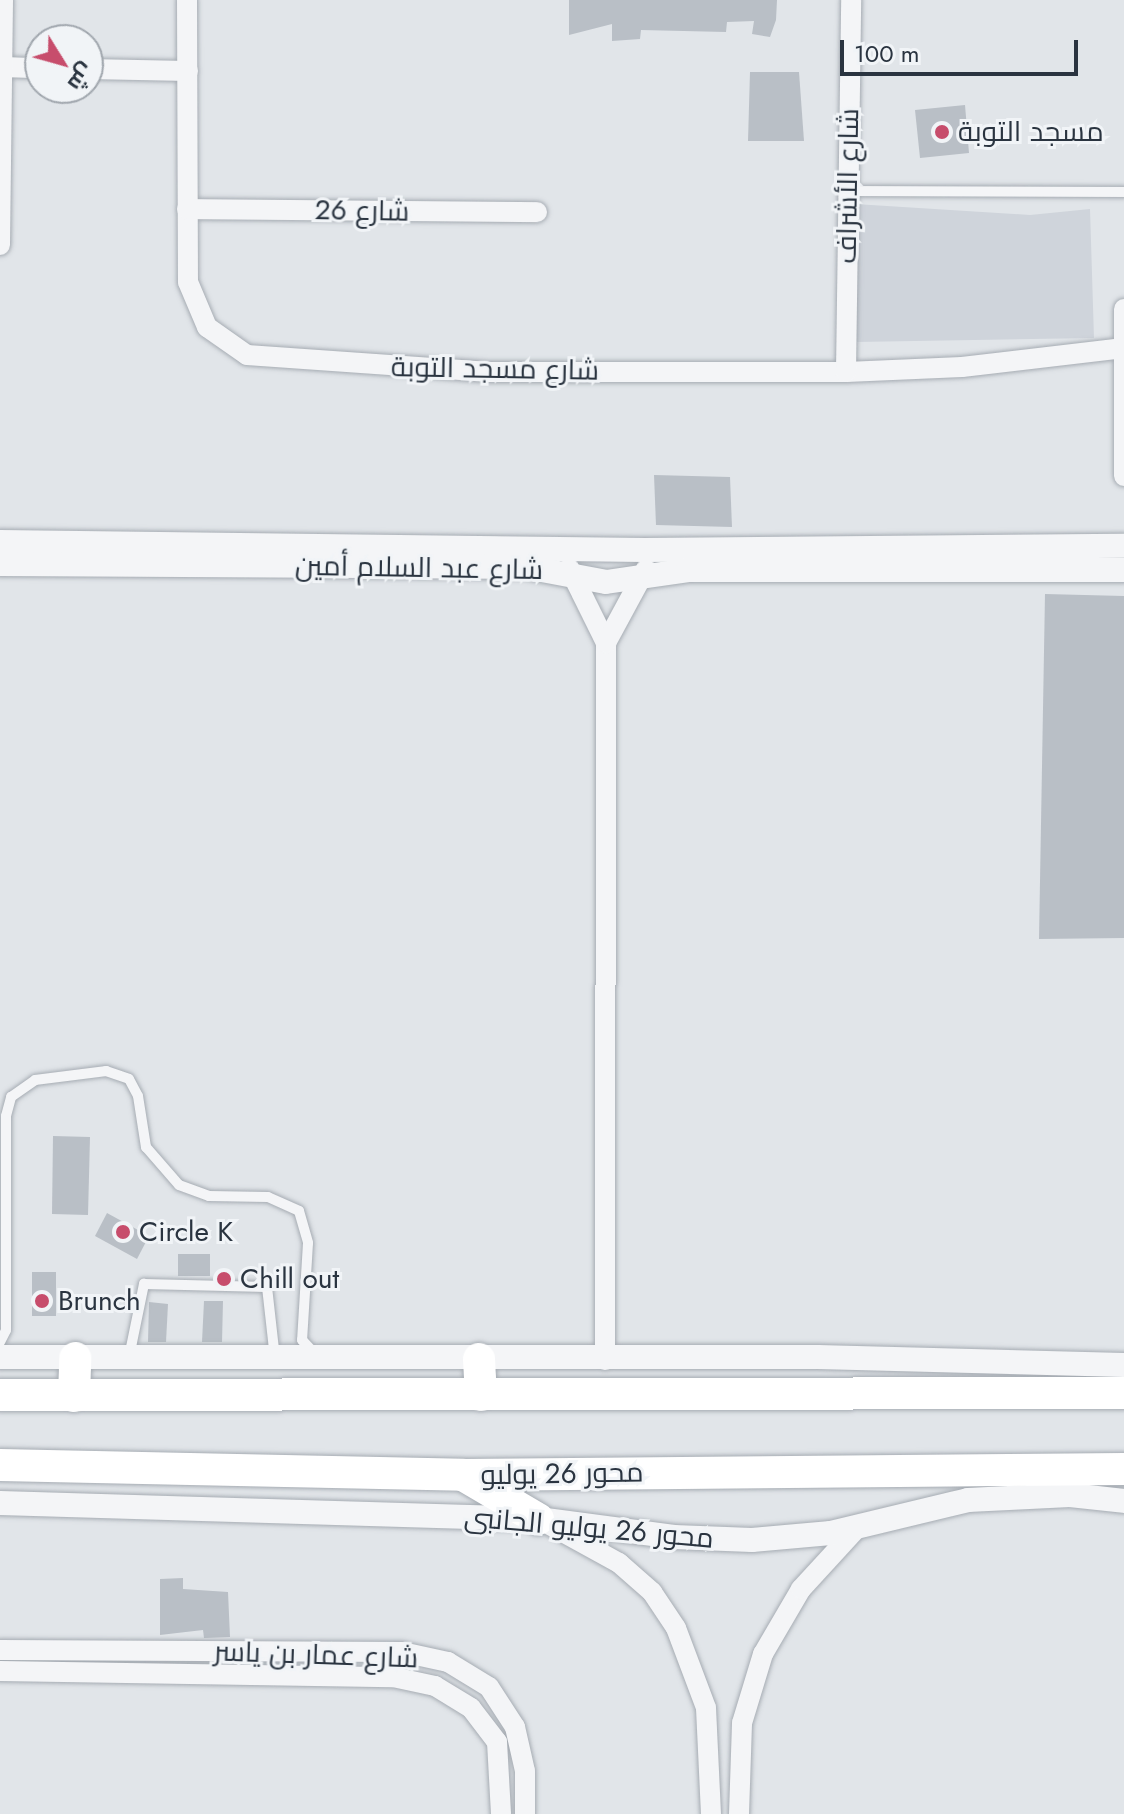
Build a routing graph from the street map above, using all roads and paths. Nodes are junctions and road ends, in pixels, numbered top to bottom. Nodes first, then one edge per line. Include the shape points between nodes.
1 (3, 0) edge
2 (187, 0) edge
3 (851, 0) edge
4 (2, 67) edge
5 (24, 68) edge
6 (104, 69) edge
7 (188, 71) junction
8 (849, 191) junction
9 (1124, 192) edge
10 (187, 209) junction
11 (537, 212) dead end
12 (0, 245) edge
13 (1124, 309) edge
14 (1123, 348) edge
15 (846, 372) junction
16 (1124, 476) edge
17 (0, 542) edge
18 (1124, 546) edge
19 (577, 548) junction
20 (645, 550) junction
21 (238, 555) junction
22 (0, 564) edge
23 (1124, 570) edge
24 (574, 576) junction
25 (638, 580) junction
26 (606, 643) junction
27 (0, 1342) edge
28 (0, 1357) edge
29 (75, 1358) junction
30 (129, 1359) junction
31 (479, 1359) junction
32 (275, 1360) junction
33 (325, 1360) junction
34 (605, 1360) junction
35 (1124, 1365) edge
36 (1124, 1393) edge
37 (0, 1395) edge
38 (481, 1395) junction
39 (74, 1396) junction
40 (0, 1465) edge
41 (1124, 1469) edge
42 (463, 1475) junction
43 (1124, 1501) edge
44 (0, 1503) edge
45 (538, 1519) junction
46 (857, 1528) junction
47 (0, 1650) edge
48 (144, 1651) junction
49 (361, 1652) junction
50 (0, 1671) edge
51 (144, 1673) junction
52 (360, 1676) junction
53 (501, 1814) edge
54 (525, 1814) edge
55 (711, 1814) edge
56 (739, 1814) edge

1 - 4 street
2 - 7 street, شارع مسجد التوبة
3 - 8 street, شارع الأشراف
4 - 5 street
4 - 12 street
6 - 7 street
7 - 10 street, شارع مسجد التوبة
8 - 9 lane
8 - 15 street, شارع الأشراف
10 - 11 street, شارع 26
10 - 15 street, شارع مسجد التوبة via 188,282 194,306 207,327 247,355 489,372
13 - 14 street
14 - 15 street, شارع مسجد التوبة via 962,367
14 - 16 street
17 - 21 street, شارع عبد السلام أمين
18 - 20 street, شارع عبد السلام أمين
19 - 20 street, شارع عبد السلام أمين
19 - 21 street, شارع عبد السلام أمين
19 - 24 street via 568,560
20 - 25 street via 649,562
21 - 22 street, شارع عبد السلام أمين
21 - 24 street, شارع عبد السلام أمين via 526,567
23 - 25 street, شارع عبد السلام أمين via 688,570
24 - 25 street, شارع عبد السلام أمين
24 - 26 street
25 - 26 street
26 - 34 street
27 - 33 lane via 6,1330 6,1116 11,1097 35,1080 106,1071 129,1079 138,1096 146,1147 179,1185 209,1196 268,1197 299,1211 308,1243 302,1340
28 - 29 street
29 - 30 street
29 - 39 highway
30 - 32 street
30 - 32 lane via 144,1284 267,1287
31 - 33 street
31 - 34 street
31 - 38 highway
32 - 33 street
34 - 35 street via 818,1357
36 - 38 highway
37 - 39 highway
38 - 39 highway
40 - 42 highway, محور 26 يوليو via 249,1466
41 - 42 highway, محور 26 يوليو
42 - 45 highway
43 - 46 street, محور 26 يوليو الجانبى via 1007,1496 919,1510
44 - 45 street, محور 26 يوليو الجانبى
45 - 46 street, محور 26 يوليو الجانبى via 713,1540 792,1538
45 - 55 street via 619,1563 652,1592 676,1628 706,1708
46 - 56 street via 801,1589 763,1654 742,1723
47 - 48 street, شارع عمار بن ياسر
48 - 49 street, شارع عمار بن ياسر
48 - 51 street
49 - 52 street
49 - 54 street, شارع عمار بن ياسر via 402,1652 448,1662 489,1687 515,1727 525,1771
50 - 51 street, شارع عمار بن ياسر
51 - 52 street, شارع عمار بن ياسر
52 - 53 street, شارع عمار بن ياسر via 435,1686 471,1708 497,1742

